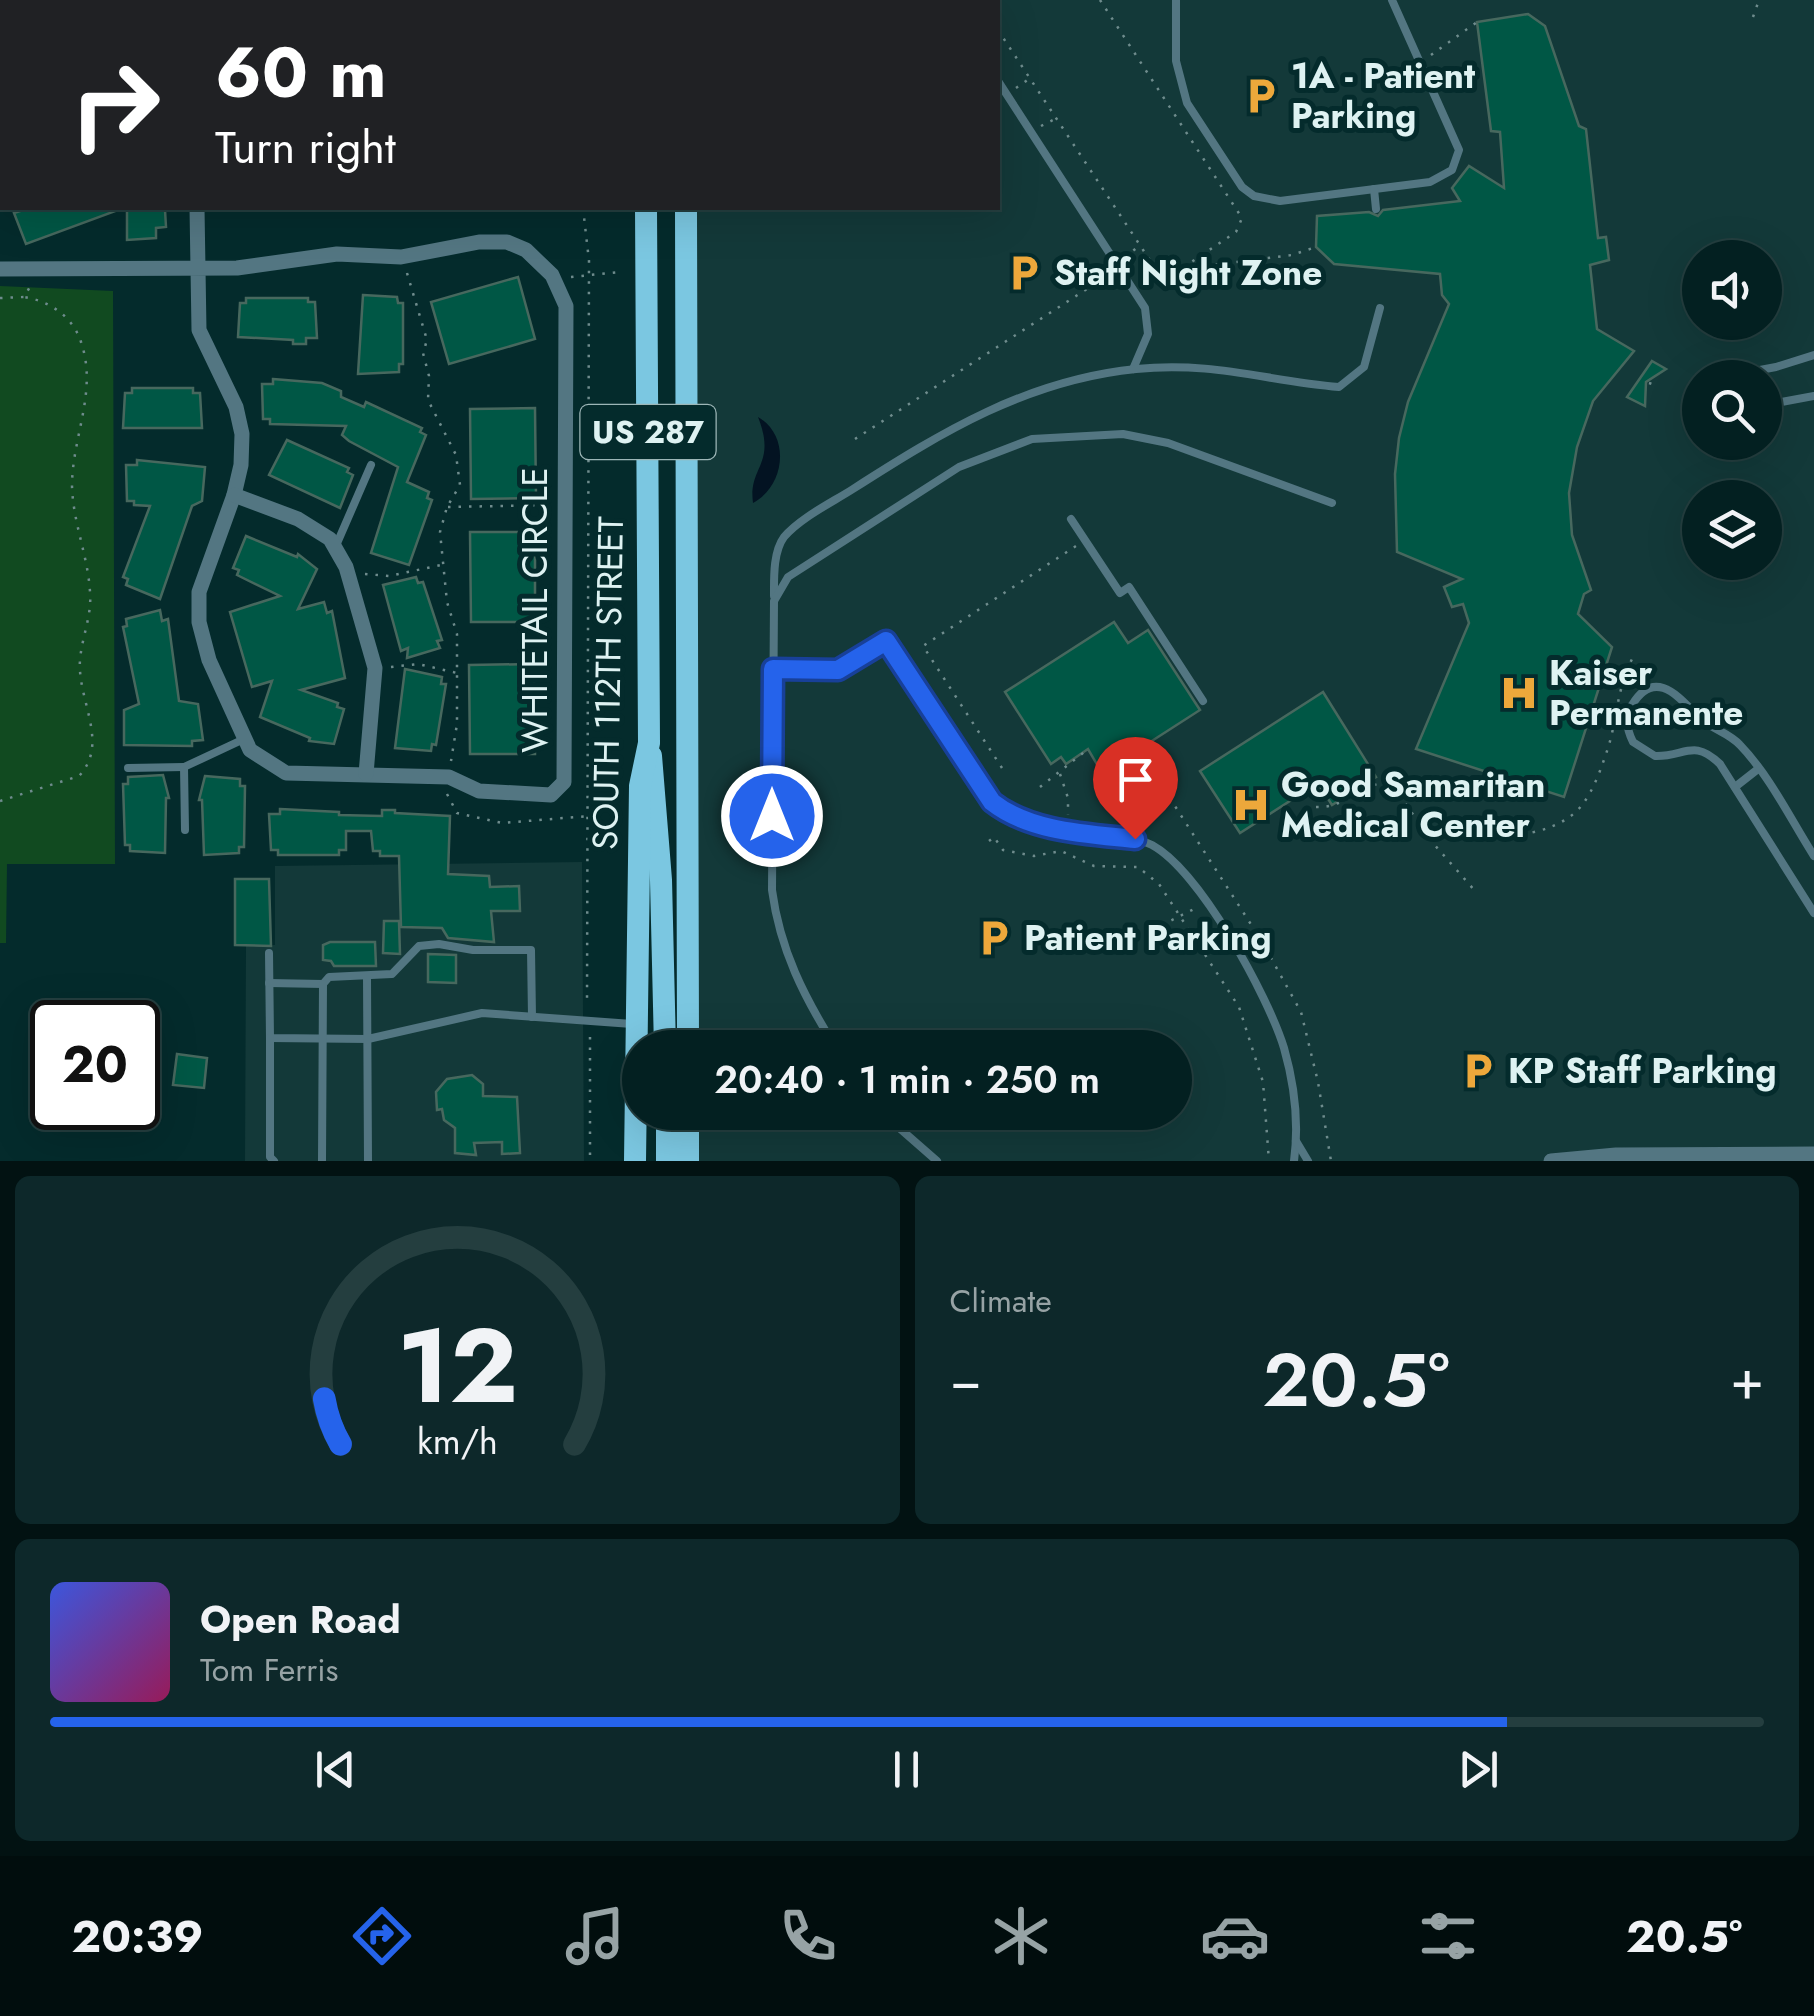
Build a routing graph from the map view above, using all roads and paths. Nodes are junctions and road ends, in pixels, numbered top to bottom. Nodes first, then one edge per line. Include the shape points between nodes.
1 (1100, 0) edge
2 (1176, 0) edge
3 (1392, 0) edge
4 (1760, 0) edge
5 (1752, 17) dead end
6 (1477, 22) dead end
7 (1000, 33) edge
8 (1005, 42) junction
9 (1000, 45) edge
10 (1422, 61) junction
11 (1000, 84) edge
12 (1374, 189) junction
13 (1376, 209) dead end
14 (198, 210) edge
15 (584, 210) edge
16 (646, 210) edge
17 (686, 210) edge
18 (1140, 246) junction
19 (1316, 246) dead end
20 (401, 258) junction
21 (1118, 266) junction
22 (0, 269) edge
23 (196, 269) junction
24 (1180, 269) junction
25 (38, 270) junction
26 (619, 272) dead end
27 (589, 273) junction
28 (556, 283) junction
29 (24, 297) junction
30 (0, 298) edge
31 (1380, 308) dead end
32 (1814, 356) edge
33 (1782, 365) edge
34 (1133, 369) junction
35 (1649, 383) dead end
36 (1655, 385) dead end
37 (1814, 396) edge
38 (1782, 402) edge
39 (855, 439) dead end
40 (372, 465) dead end
41 (234, 494) junction
42 (1332, 502) dead end
43 (566, 505) junction
44 (447, 507) junction
45 (589, 507) junction
46 (1070, 519) dead end
47 (1084, 541) junction
48 (335, 548) junction
49 (444, 564) junction
50 (349, 576) junction
51 (774, 601) junction
52 (1632, 659) dead end
53 (375, 668) junction
54 (773, 669) junction
55 (457, 673) junction
56 (1203, 701) dead end
57 (1592, 710) dead end
58 (1614, 711) junction
59 (1628, 713) junction
60 (244, 739) junction
61 (649, 743) junction
62 (1088, 750) dead end
63 (184, 767) junction
64 (128, 768) dead end
65 (1002, 768) dead end
66 (1758, 770) junction
67 (366, 774) junction
68 (1060, 774) junction
69 (448, 777) junction
70 (1040, 787) dead end
71 (1734, 787) junction
72 (1164, 789) dead end
73 (0, 802) edge
74 (1316, 807) dead end
75 (589, 816) junction
76 (1064, 829) junction
77 (185, 830) dead end
78 (1428, 836) junction
79 (989, 841) dead end
80 (1060, 851) junction
81 (1814, 856) edge
82 (1476, 892) dead end
83 (1814, 912) edge
84 (269, 953) dead end
85 (367, 976) junction
86 (269, 983) junction
87 (323, 984) junction
88 (588, 1012) dead end
89 (532, 1018) junction
90 (637, 1025) junction
91 (665, 1030) edge
92 (688, 1030) edge
93 (825, 1030) edge
94 (270, 1038) junction
95 (590, 1038) dead end
96 (323, 1039) junction
97 (366, 1040) junction
98 (667, 1130) edge
99 (688, 1130) edge
100 (902, 1130) edge
101 (1296, 1140) junction
102 (1814, 1154) edge
103 (274, 1161) edge
104 (322, 1161) edge
105 (368, 1161) edge
106 (590, 1161) edge
107 (635, 1161) edge
108 (667, 1161) edge
109 (688, 1161) edge
110 (937, 1161) edge
111 (1269, 1161) edge
112 (1294, 1161) edge
113 (1308, 1161) edge
114 (1331, 1161) edge
115 (1551, 1161) edge

1 - 24 path via 1242,218 1236,232
2 - 12 lane via 1180,82 1242,187 1266,201
3 - 10 lane
4 - 5 path
6 - 10 path
7 - 8 path
8 - 9 path
8 - 18 path
10 - 12 lane via 1458,159 1430,182
11 - 21 lane
12 - 13 lane
14 - 23 street, WHITETAIL CIRCLE
15 - 27 path
16 - 61 main road, SOUTH 112TH STREET / US 287
17 - 92 main road, US 287
18 - 21 path
18 - 24 path via 1155,268
19 - 24 path
20 - 23 street via 337,254
20 - 28 street via 507,242 526,250
20 - 44 path via 427,340 428,400 456,455 460,484
21 - 34 lane via 1149,320
21 - 39 path
22 - 25 street
23 - 25 street
23 - 41 street, WHITETAIL CIRCLE via 198,330 242,434
25 - 29 path
26 - 27 path
27 - 28 path
27 - 45 path
28 - 43 street, WHITETAIL CIRCLE via 566,306
29 - 30 path
29 - 73 path via 49,304 68,320 86,363 72,485 90,590 80,670 94,748 78,776
31 - 34 lane via 1364,367 1339,388 1191,366
32 - 33 lane
34 - 51 lane via 1076,380 974,415 818,511 783,538
35 - 36 path
37 - 38 lane
40 - 48 lane
41 - 48 street via 298,519
41 - 60 street, WHITETAIL CIRCLE via 198,602 209,660
42 - 51 lane via 1168,443 1122,434 1032,439 960,467 788,577
43 - 44 path
43 - 45 path
43 - 69 street, WHITETAIL CIRCLE via 564,782 552,795 508,794 479,791
44 - 49 path via 440,532
45 - 75 path
46 - 47 lane
47 - 56 lane via 1120,593 1129,587
47 - 65 path via 923,646
48 - 50 street
49 - 50 path via 389,576
49 - 55 path
50 - 53 street
51 - 54 lane
52 - 58 path
53 - 55 path via 418,664
53 - 67 street
54 - 76 lane via 838,670 886,641 992,802 1007,814
54 - 93 lane via 776,924 801,991
55 - 69 path
57 - 58 path
58 - 59 path
58 - 78 path via 1597,776 1582,805 1562,823 1491,840
59 - 66 lane via 1649,691 1672,691 1739,744
59 - 71 lane via 1630,737 1642,751 1709,753
60 - 63 lane
60 - 67 street, WHITETAIL CIRCLE via 266,763 286,772
61 - 90 main road, SOUTH 112TH STREET / US 287 via 640,786
61 - 91 main road via 662,880
62 - 68 path
63 - 64 lane
63 - 77 lane
66 - 71 lane
66 - 81 lane
67 - 69 street, WHITETAIL CIRCLE
68 - 70 path
68 - 76 path via 1068,798
69 - 75 path via 446,792 456,813 484,822
71 - 83 lane
72 - 114 path via 1300,1012
74 - 78 path via 1333,808 1380,782 1392,784
75 - 88 path
76 - 80 path
76 - 101 lane via 1152,845 1192,882 1272,1016 1293,1093
78 - 82 path
79 - 80 path via 994,837 1002,850 1034,856
80 - 111 path via 1094,866 1126,865 1148,874 1192,931 1252,1044 1263,1082
84 - 86 lane
85 - 87 lane via 329,976
85 - 89 lane via 392,974 419,946 531,950
85 - 97 lane
86 - 87 lane
86 - 94 lane
87 - 96 lane
89 - 90 lane
89 - 97 lane via 482,1013
90 - 107 main road, SOUTH 112TH STREET / US 287
94 - 96 lane
94 - 103 lane
95 - 106 path
96 - 97 lane
96 - 104 lane
97 - 105 lane
98 - 108 main road
99 - 109 main road
100 - 110 lane
101 - 112 lane
101 - 113 lane
102 - 115 street

